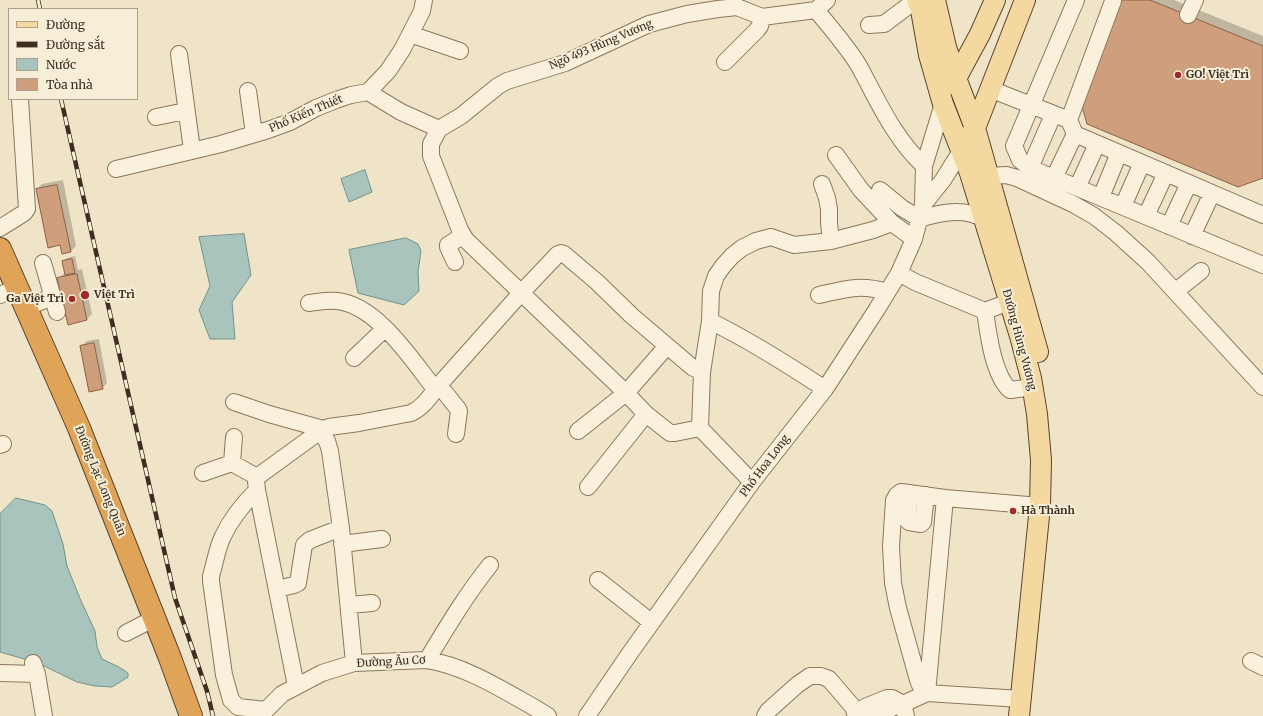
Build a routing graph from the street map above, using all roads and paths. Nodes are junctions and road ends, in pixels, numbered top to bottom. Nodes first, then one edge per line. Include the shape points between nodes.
1 (424, 0) edge
2 (917, 0) edge
3 (936, 0) edge
4 (995, 0) edge
5 (1025, 0) edge
6 (1076, 0) edge
7 (1195, 0) edge
8 (1113, 2) dead end
9 (822, 5) edge
10 (1188, 15) dead end
11 (762, 17) junction
12 (869, 25) dead end
13 (410, 34) junction
14 (460, 50) dead end
15 (179, 54) dead end
16 (725, 62) dead end
17 (956, 78) junction
18 (990, 89) junction
19 (248, 91) dead end
20 (368, 92) junction
21 (20, 100) edge
22 (943, 104) junction
23 (1031, 106) junction
24 (186, 111) junction
25 (1053, 115) junction
26 (156, 117) dead end
27 (1072, 127) junction
28 (975, 128) junction
29 (438, 129) junction
30 (254, 134) junction
31 (1097, 144) junction
32 (192, 150) junction
33 (961, 150) junction
34 (1119, 153) junction
35 (836, 155) dead end
36 (1142, 163) junction
37 (924, 166) junction
38 (1030, 168) junction
39 (116, 169) dead end
40 (1166, 173) junction
41 (988, 176) junction
42 (1054, 178) junction
43 (1189, 183) junction
44 (822, 184) dead end
45 (1077, 188) junction
46 (880, 190) dead end
47 (1212, 193) junction
48 (1100, 197) junction
49 (1123, 206) junction
50 (921, 212) junction
51 (1263, 215) edge
52 (1146, 216) junction
53 (984, 218) junction
54 (892, 223) junction
55 (1169, 226) junction
56 (0, 228) edge
57 (462, 236) junction
58 (1192, 236) junction
59 (914, 239) junction
60 (831, 241) junction
61 (0, 249) edge
62 (455, 262) dead end
63 (43, 263) dead end
64 (1263, 265) edge
65 (1200, 271) dead end
66 (899, 273) junction
67 (9, 291) edge
68 (1176, 291) junction
69 (887, 292) junction
70 (520, 293) junction
71 (819, 295) dead end
72 (309, 302) dead end
73 (1009, 302) junction
74 (26, 308) junction
75 (985, 311) junction
76 (710, 321) junction
77 (386, 329) junction
78 (667, 346) junction
79 (354, 358) dead end
80 (702, 372) junction
81 (437, 387) junction
82 (1033, 387) junction
83 (1263, 388) edge
84 (825, 389) junction
85 (626, 393) junction
86 (234, 402) dead end
87 (646, 414) junction
88 (700, 428) junction
89 (322, 431) junction
90 (578, 431) dead end
91 (456, 434) dead end
92 (234, 437) dead end
93 (232, 463) junction
94 (203, 473) dead end
95 (752, 482) junction
96 (257, 484) junction
97 (588, 487) dead end
98 (910, 493) junction
99 (926, 495) junction
100 (945, 498) junction
101 (1040, 506) junction
102 (342, 536) junction
103 (382, 539) dead end
104 (490, 565) dead end
105 (598, 580) dead end
106 (277, 589) junction
107 (372, 603) dead end
108 (349, 605) junction
109 (155, 618) junction
110 (651, 622) junction
111 (126, 633) dead end
112 (427, 660) junction
113 (354, 664) junction
114 (0, 673) edge
115 (296, 686) junction
116 (927, 692) junction
117 (1020, 708) edge
118 (904, 710) edge
119 (264, 713) edge
120 (864, 713) edge
121 (44, 716) edge
122 (191, 716) edge
123 (548, 716) edge
124 (587, 716) edge
125 (765, 716) edge
126 (1032, 716) edge

1 - 13 street
2 - 12 street via 884,24
2 - 22 main road, Đường Hùng Vương
3 - 17 main road, Đường Hùng Vương
4 - 17 main road
5 - 18 main road
6 - 23 street
7 - 10 street
8 - 27 street
9 - 11 street, Ngõ 493 Hùng Vương
9 - 37 street via 833,31 858,65 899,138
11 - 16 street via 759,28
11 - 29 street, Ngõ 493 Hùng Vương via 737,8 718,9 649,24 565,63 507,81 461,116
13 - 14 street
13 - 20 street via 388,71
15 - 24 street
17 - 22 main road
17 - 28 main road, Đường Hùng Vương
18 - 23 street
18 - 28 main road
19 - 30 street
20 - 29 street via 401,112
20 - 30 street, Phố Kiến Thiết via 336,100 290,122
21 - 56 street via 27,209
22 - 33 main road, Đường Hùng Vương
22 - 37 street, Phố Hoa Long
23 - 25 street
23 - 38 street via 1014,146 1020,160
24 - 26 street
24 - 32 street
25 - 27 street
25 - 38 street
27 - 31 street
27 - 42 street
28 - 33 main road
28 - 41 main road, Đường Hùng Vương
29 - 57 street via 432,144 431,156
30 - 32 street, Phố Kiến Thiết
31 - 34 street
31 - 45 street
32 - 39 street, Phố Kiến Thiết
33 - 50 street, Phố Hoa Long
33 - 53 main road, Đường Hùng Vương
34 - 36 street
34 - 48 street
35 - 54 street via 861,190
36 - 40 street
36 - 49 street
37 - 50 street, Phố Hoa Long
38 - 42 street
40 - 43 street
40 - 52 street
41 - 68 street via 1006,175 1017,178 1094,216 1148,262
41 - 126 main road, Đường Hùng Vương via 1044,375 1054,460 1053,506
42 - 45 street
43 - 47 street
43 - 55 street
44 - 60 street via 828,204
45 - 48 street
46 - 50 street via 902,208
47 - 51 street
47 - 58 street
48 - 49 street
49 - 52 street
50 - 53 street via 953,212 974,214
50 - 59 street, Phố Hoa Long
52 - 55 street
53 - 73 main road, Đường Hùng Vương
54 - 59 street
54 - 60 street
55 - 58 street
57 - 62 street via 448,245
57 - 70 street
58 - 64 street
59 - 66 street, Phố Hoa Long
60 - 76 street via 794,245 771,237 742,248 716,276 711,291
61 - 67 highway, Đường Lạc Long Quân
63 - 74 street via 55,304
65 - 68 street
66 - 69 street, Phố Hoa Long
66 - 75 street via 921,285
67 - 74 highway, Đường Lạc Long Quân
68 - 83 street
69 - 71 street via 862,287
69 - 84 street, Phố Hoa Long
70 - 78 street via 558,254 564,254
70 - 81 street
70 - 85 street
72 - 77 street via 337,301 350,304 380,322
73 - 75 street
73 - 82 main road, Đường Hùng Vương
74 - 109 highway, Đường Lạc Long Quân via 79,428
75 - 82 street via 999,375 1010,390
76 - 80 street
76 - 84 street via 765,350
77 - 79 street
77 - 81 street
78 - 80 street
78 - 85 street
80 - 88 street
81 - 89 street via 422,407 411,413 329,427
81 - 91 street via 457,406 459,411
82 - 101 main road, Đường Hùng Vương via 1041,460
84 - 95 street, Phố Hoa Long
85 - 87 street
85 - 90 street
86 - 89 street
87 - 88 street via 670,433
87 - 97 street
88 - 95 street
89 - 96 street
89 - 102 street via 330,451
92 - 93 street
93 - 94 street
93 - 96 street
95 - 110 street, Phố Hoa Long
96 - 106 street
96 - 119 street via 222,537 210,581 224,675 231,700 238,707
98 - 99 street
98 - 99 street via 907,520 921,524
98 - 116 street via 901,492 894,500 891,546 893,583 918,680
99 - 100 street
100 - 101 street
100 - 116 street
101 - 117 main road, Đường Hùng Vương
102 - 103 street
102 - 106 street via 306,542 300,580 294,585
102 - 108 street
104 - 112 street via 454,614
105 - 110 street
106 - 115 street
107 - 108 street
108 - 113 street
109 - 111 street
109 - 122 highway, Đường Lạc Long Quân
110 - 124 street, Phố Hoa Long
112 - 113 street, Đường Âu Cơ
112 - 123 street, Đường Âu Cơ via 436,661 494,684
113 - 115 street, Đường Âu Cơ
114 - 121 street via 35,669
115 - 119 street, Đường Âu Cơ via 282,694
116 - 117 street
116 - 118 street
118 - 120 street
120 - 125 street via 852,707 829,679 810,676

